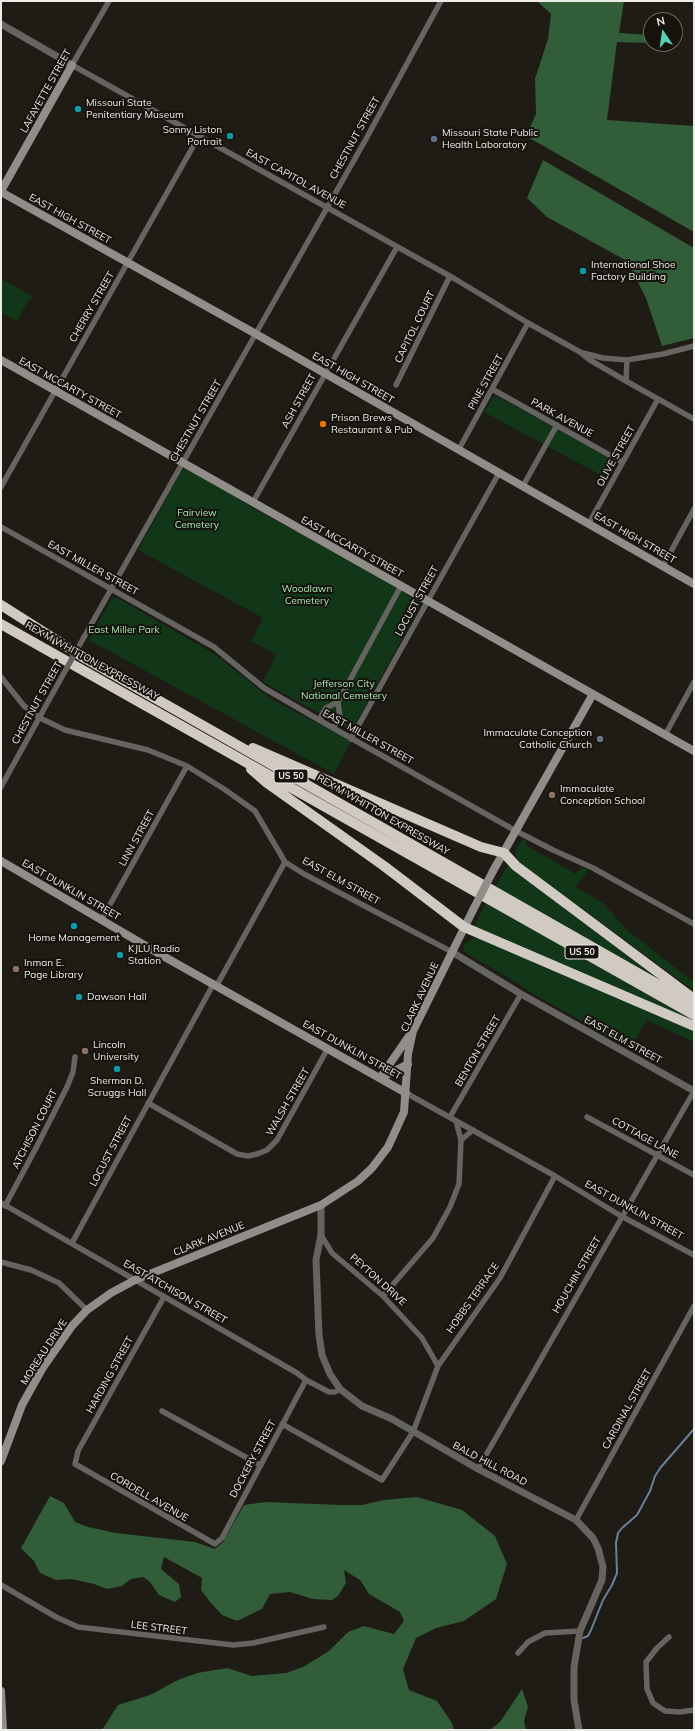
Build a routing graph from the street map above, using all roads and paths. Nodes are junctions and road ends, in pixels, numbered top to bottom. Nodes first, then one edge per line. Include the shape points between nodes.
1 (109, 1) edge
2 (441, 1) edge
3 (1, 24) edge
4 (72, 65) junction
5 (199, 136) junction
6 (1, 192) edge
7 (327, 207) junction
8 (397, 247) junction
9 (128, 263) junction
10 (450, 276) junction
11 (528, 323) junction
12 (256, 334) junction
13 (694, 346) edge
14 (580, 352) junction
15 (1, 360) edge
16 (627, 360) junction
17 (326, 374) junction
18 (626, 381) junction
19 (396, 385) dead end
20 (492, 389) junction
21 (55, 391) junction
22 (658, 399) junction
23 (694, 419) edge
24 (556, 425) junction
25 (459, 449) junction
26 (182, 462) junction
27 (622, 462) junction
28 (500, 473) junction
29 (523, 486) junction
30 (1, 487) edge
31 (253, 502) junction
32 (694, 510) edge
33 (589, 523) junction
34 (1, 527) edge
35 (664, 566) junction
36 (694, 584) edge
37 (401, 586) junction
38 (112, 589) junction
39 (427, 601) junction
40 (1, 605) edge
41 (1, 624) edge
42 (1, 677) edge
43 (694, 682) edge
44 (593, 694) junction
45 (338, 702) junction
46 (40, 718) junction
47 (319, 720) junction
48 (333, 728) junction
49 (219, 735) junction
50 (665, 735) junction
51 (351, 738) junction
52 (694, 752) edge
53 (235, 755) junction
54 (186, 766) junction
55 (1, 787) edge
56 (516, 831) junction
57 (504, 853) junction
58 (1, 861) edge
59 (286, 862) junction
60 (102, 919) junction
61 (694, 924) edge
62 (464, 927) junction
63 (452, 952) junction
64 (215, 984) junction
65 (521, 994) junction
66 (694, 999) edge
67 (694, 1005) edge
68 (694, 1015) edge
69 (694, 1026) edge
70 (413, 1031) junction
71 (328, 1048) junction
72 (75, 1057) dead end
73 (408, 1064) junction
74 (380, 1078) junction
75 (694, 1091) edge
76 (406, 1093) junction
77 (148, 1103) junction
78 (450, 1117) junction
79 (587, 1117) dead end
80 (456, 1121) junction
81 (473, 1130) junction
82 (461, 1140) junction
83 (657, 1155) junction
84 (694, 1175) edge
85 (554, 1176) junction
86 (3, 1204) edge
87 (320, 1205) junction
88 (621, 1216) junction
89 (321, 1235) junction
90 (72, 1243) junction
91 (694, 1255) edge
92 (1, 1262) edge
93 (135, 1280) junction
94 (383, 1296) junction
95 (164, 1297) junction
96 (694, 1306) edge
97 (87, 1310) junction
98 (438, 1366) junction
99 (306, 1380) junction
100 (340, 1388) junction
101 (162, 1411) dead end
102 (282, 1424) junction
103 (413, 1432) junction
104 (1, 1461) edge
105 (75, 1464) joint
106 (260, 1465) junction
107 (478, 1469) junction
108 (576, 1520) junction
109 (214, 1544) joint
110 (1, 1585) edge
111 (324, 1627) dead end
112 (580, 1632) junction
113 (669, 1637) dead end
114 (518, 1653) dead end
115 (1, 1691) edge
116 (694, 1710) edge
117 (2, 1716) edge
118 (3, 1730) edge
119 (579, 1730) edge

1 - 4 street, LAFAYETTE STREET
2 - 7 street, CHESTNUT STREET
3 - 4 street, EAST CAPITOL AVENUE
4 - 5 street, EAST CAPITOL AVENUE
4 - 6 main road, LAFAYETTE STREET
5 - 7 street, EAST CAPITOL AVENUE
5 - 9 street, CHERRY STREET
6 - 9 main road, EAST HIGH STREET
7 - 8 street, EAST CAPITOL AVENUE
7 - 12 street, CHESTNUT STREET
8 - 10 street, EAST CAPITOL AVENUE
8 - 17 street, ASH STREET
9 - 12 main road, EAST HIGH STREET
9 - 21 street, CHERRY STREET
10 - 11 street, EAST CAPITOL AVENUE
10 - 19 street, CAPITOL COURT
11 - 14 street, EAST CAPITOL AVENUE
11 - 20 street, PINE STREET
12 - 17 main road, EAST HIGH STREET
12 - 26 street, CHESTNUT STREET
13 - 16 street, EAST CAPITOL AVENUE
14 - 16 street, EAST CAPITOL AVENUE via 603,358
14 - 18 street, EAST CAPITOL AVENUE
15 - 21 main road, EAST MCCARTY STREET
16 - 18 street
17 - 25 main road, EAST HIGH STREET
17 - 31 street, ASH STREET
18 - 22 street, EAST CAPITOL AVENUE
20 - 24 street, PARK AVENUE
20 - 25 street, PINE STREET
21 - 26 main road, EAST MCCARTY STREET
21 - 30 street, CHERRY STREET
22 - 23 street, EAST CAPITOL AVENUE
22 - 27 street, OLIVE STREET
24 - 27 street, PARK AVENUE
24 - 29 street
25 - 28 main road, EAST HIGH STREET
26 - 31 main road, EAST MCCARTY STREET
26 - 38 street, CHESTNUT STREET
27 - 33 street, OLIVE STREET
28 - 29 main road, EAST HIGH STREET
28 - 39 street, LOCUST STREET
29 - 33 main road, EAST HIGH STREET
31 - 37 main road, EAST MCCARTY STREET
32 - 35 street
33 - 35 main road, EAST HIGH STREET
34 - 38 street, EAST MILLER STREET
35 - 36 main road, EAST HIGH STREET
37 - 39 main road, EAST MCCARTY STREET
37 - 45 street
38 - 46 street, CHESTNUT STREET, bridge
38 - 47 street, EAST MILLER STREET via 214,647 264,688
39 - 44 main road, EAST MCCARTY STREET
39 - 51 street, LOCUST STREET
40 - 49 highway, REX M WHITTON EXPRESSWAY / US 50 via 86,659
41 - 53 highway, REX M WHITTON EXPRESSWAY / US 50
42 - 46 street, EAST ELM STREET via 24,706
43 - 50 street
44 - 50 main road, EAST MCCARTY STREET
44 - 56 main road, CLARK AVENUE
45 - 47 street via 326,708
45 - 48 street via 340,717
46 - 54 street, EAST ELM STREET via 65,730 148,750
46 - 55 street, CHESTNUT STREET
47 - 48 street, EAST MILLER STREET
48 - 51 street, EAST MILLER STREET
49 - 57 highway via 481,847
49 - 67 highway, REX M WHITTON EXPRESSWAY / US 50
50 - 52 main road, EAST MCCARTY STREET
51 - 56 street, EAST MILLER STREET
53 - 62 highway via 267,783 384,866
53 - 68 highway, REX M WHITTON EXPRESSWAY / US 50
54 - 59 street, EAST ELM STREET via 254,811
54 - 60 street, LINN STREET
56 - 57 main road, CLARK AVENUE
56 - 61 street, EAST MILLER STREET via 593,868
57 - 62 main road, CLARK AVENUE, bridge
57 - 66 highway via 516,866
58 - 60 main road, EAST DUNKLIN STREET
59 - 63 street, EAST ELM STREET
59 - 64 street, LOCUST STREET
60 - 64 main road, EAST DUNKLIN STREET
62 - 63 main road, CLARK AVENUE
62 - 69 highway
63 - 65 street, EAST ELM STREET
63 - 70 main road, CLARK AVENUE
64 - 71 main road, EAST DUNKLIN STREET
64 - 77 street, LOCUST STREET
65 - 75 street, EAST ELM STREET
65 - 78 street, BENTON STREET
70 - 73 main road, CLARK AVENUE
70 - 74 main road
71 - 74 main road, EAST DUNKLIN STREET
71 - 77 street, WALSH STREET via 277,1140 267,1150 258,1154 237,1154
72 - 86 street, ATCHISON COURT via 67,1087 39,1143
73 - 74 main road
73 - 76 main road, CLARK AVENUE
74 - 76 main road, EAST DUNKLIN STREET
75 - 83 street, HOUCHIN STREET
76 - 78 street, EAST DUNKLIN STREET
76 - 87 main road, CLARK AVENUE via 404,1112 388,1148 358,1181
77 - 90 street, LOCUST STREET
78 - 80 street, EAST DUNKLIN STREET
79 - 83 street, COTTAGE LANE
80 - 81 street, EAST DUNKLIN STREET
80 - 82 street
81 - 82 street
81 - 85 street, EAST DUNKLIN STREET
82 - 94 street via 459,1184 450,1207 433,1238
83 - 84 street, COTTAGE LANE
83 - 88 street, HOUCHIN STREET
85 - 88 street, EAST DUNKLIN STREET
85 - 98 street, HOBBS TERRACE via 500,1278
86 - 90 street, EAST ATCHISON STREET
87 - 89 street, PEYTON DRIVE
87 - 93 main road, CLARK AVENUE
88 - 91 street, EAST DUNKLIN STREET
88 - 107 street, HOUCHIN STREET
89 - 94 street, PEYTON DRIVE via 332,1253
89 - 100 street, BALD HILL ROAD via 316,1260 319,1336 322,1355 330,1374
90 - 93 street, EAST ATCHISON STREET
92 - 97 street via 31,1270 59,1283
93 - 95 street, EAST ATCHISON STREET
93 - 97 main road, MOREAU DRIVE
94 - 98 street, PEYTON DRIVE via 422,1338
95 - 99 street, EAST ATCHISON STREET
95 - 105 street, HARDING STREET via 78,1451
96 - 108 street, CARDINAL STREET
97 - 104 main road, MOREAU DRIVE via 72,1326 42,1369 25,1399
98 - 103 street, HOBBS TERRACE
99 - 100 street, EAST ATCHISON STREET via 329,1392 335,1392
99 - 102 street, DOCKERY STREET
100 - 103 street, BALD HILL ROAD via 362,1406 392,1419
101 - 106 street
102 - 103 street, HOBBS TERRACE via 382,1480
102 - 106 street, DOCKERY STREET
103 - 107 street, BALD HILL ROAD
105 - 109 street, CORDELL AVENUE
106 - 109 street, DOCKERY STREET via 222,1538
107 - 108 street, BALD HILL ROAD
108 - 112 street, BALD HILL ROAD via 593,1538 603,1567 602,1580
110 - 111 street, LEE STREET via 78,1627 233,1645
112 - 114 street via 545,1633 528,1642
112 - 119 street, BALD HILL ROAD via 573,1685
113 - 116 street via 646,1662 647,1689 653,1703 665,1711
115 - 117 main road
117 - 118 main road

